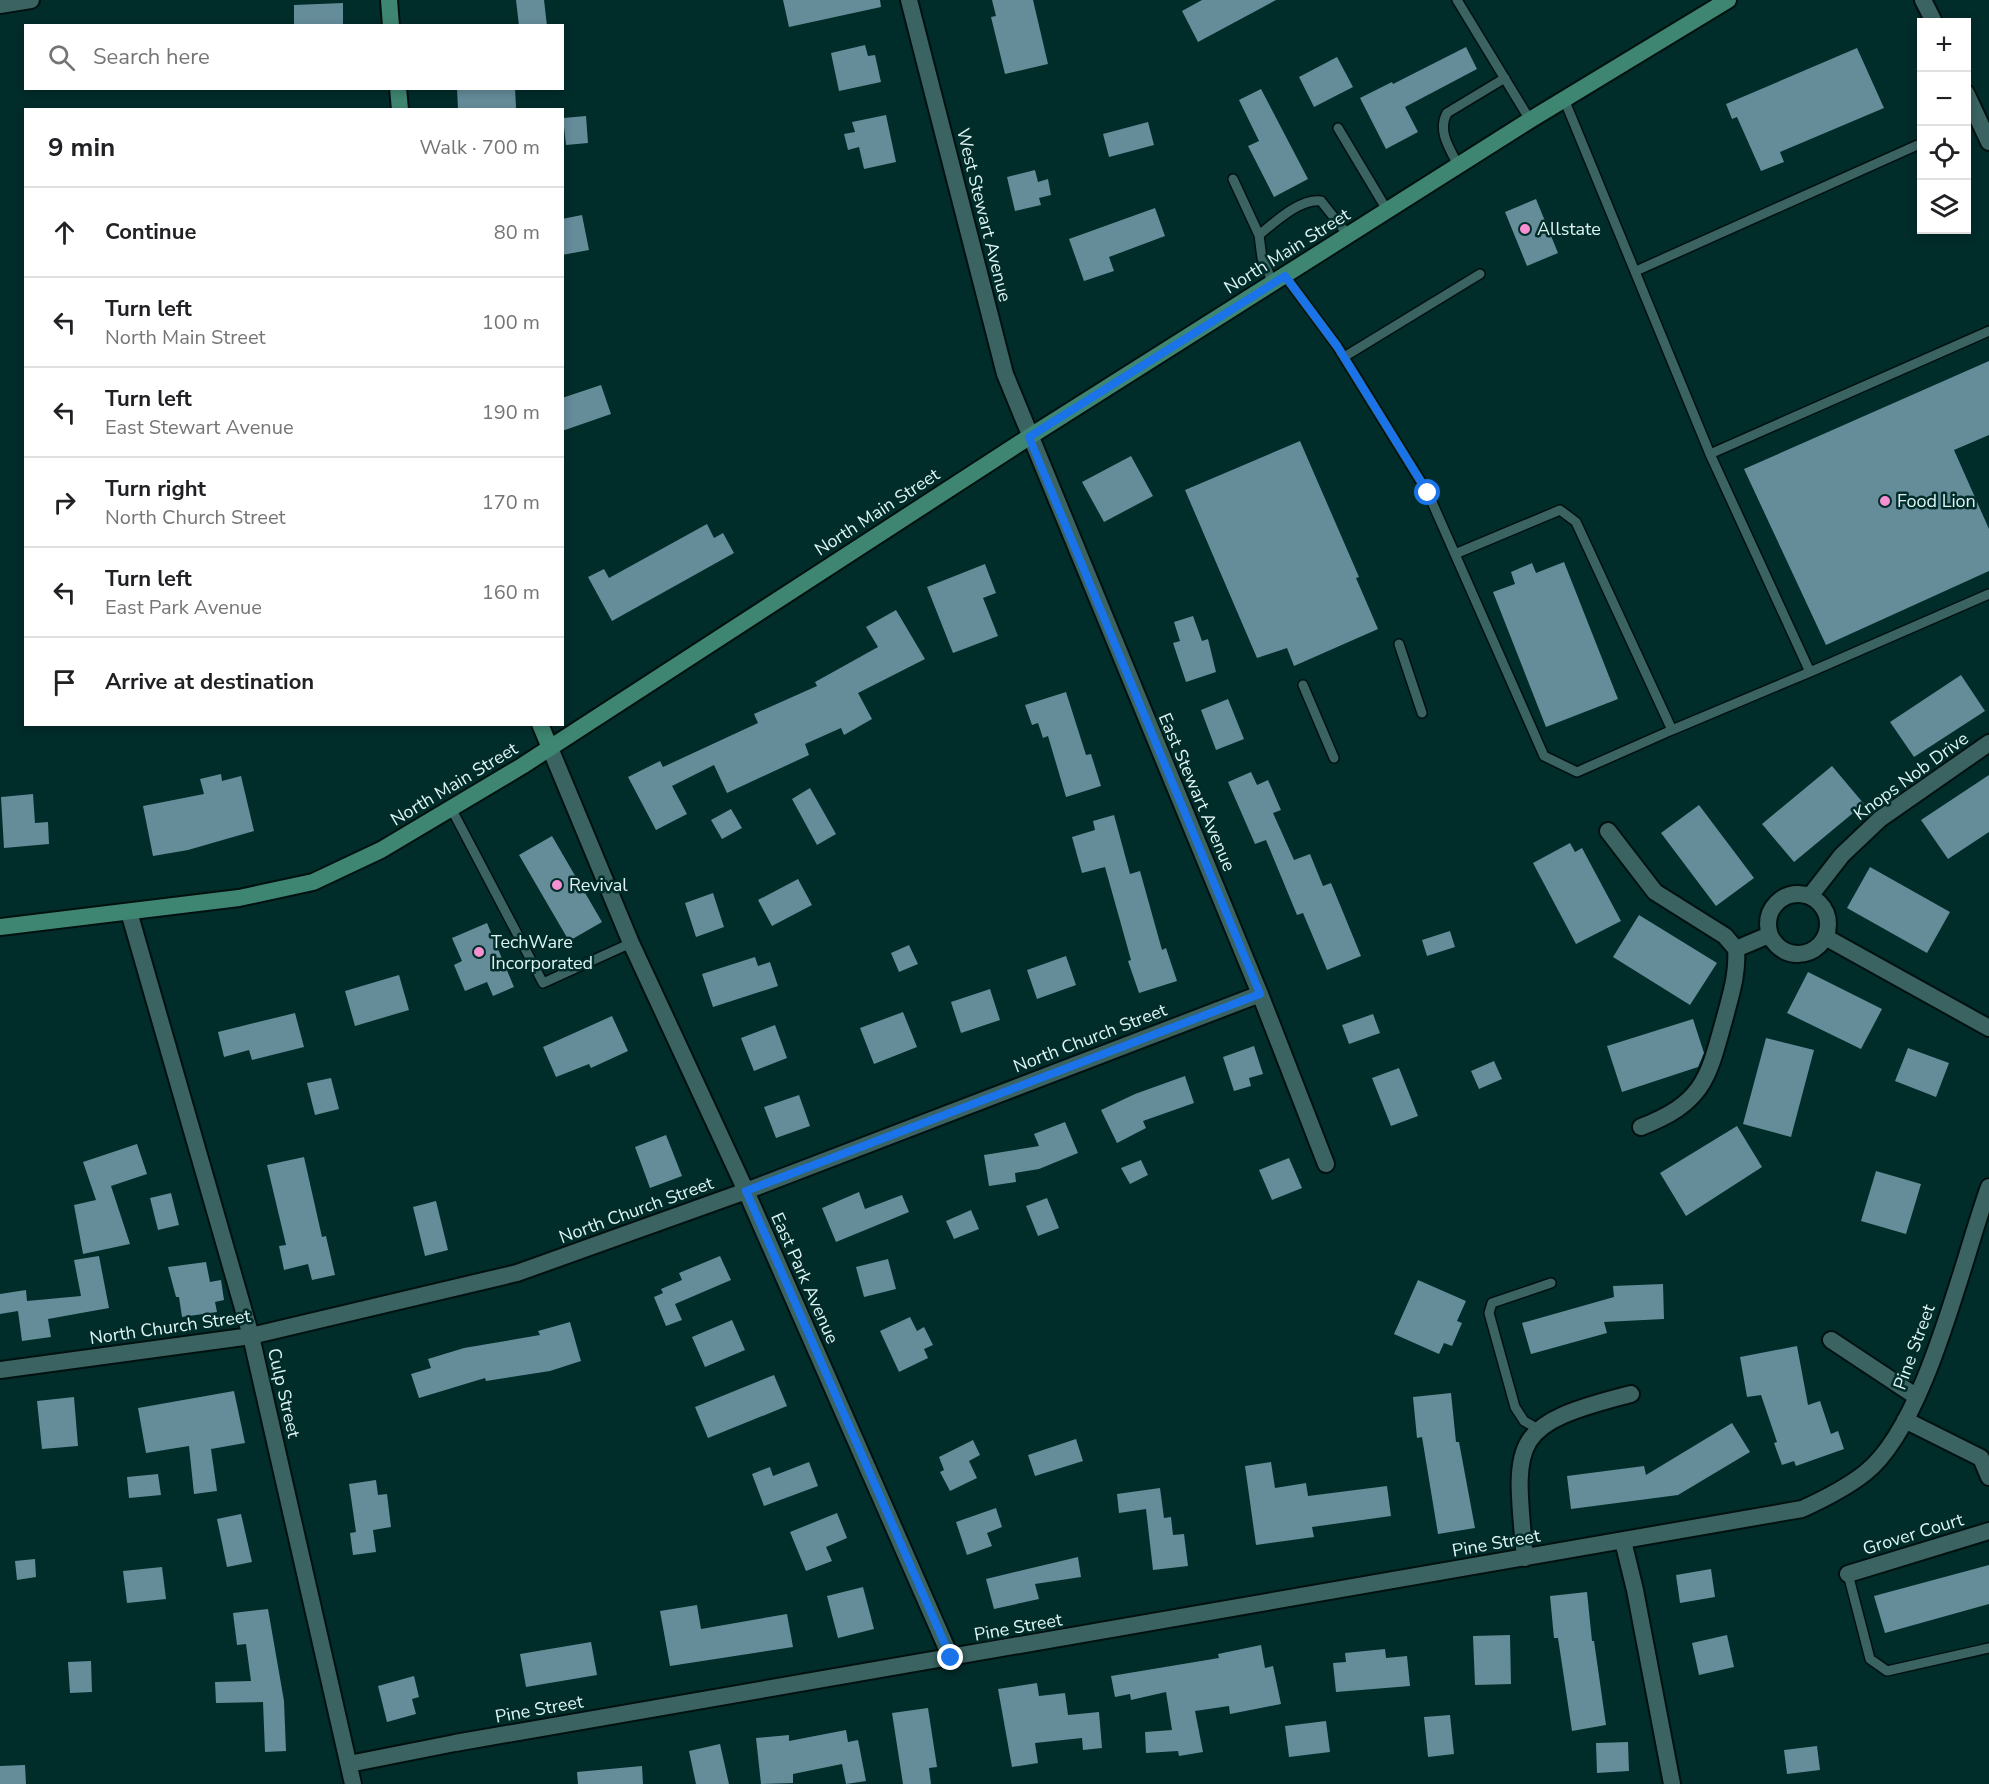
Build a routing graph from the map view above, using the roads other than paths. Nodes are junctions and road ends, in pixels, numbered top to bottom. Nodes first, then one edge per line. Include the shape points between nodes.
1 (31, 0) edge
2 (390, 0) edge
3 (909, 0) edge
4 (1457, 0) edge
5 (1728, 0) edge
6 (1923, 0) edge
7 (0, 5) edge
8 (1932, 18) edge
9 (391, 24) edge
10 (1505, 78) junction
11 (398, 90) edge
12 (1564, 99) junction
13 (400, 108) edge
14 (1530, 120) junction
15 (1972, 121) edge
16 (1338, 128) dead end
17 (1989, 142) edge
18 (1917, 145) edge
19 (1458, 165) junction
20 (1233, 179) dead end
21 (1388, 210) junction
22 (1259, 235) junction
23 (1348, 235) junction
24 (1636, 271) junction
25 (1480, 274) dead end
26 (1279, 279) junction
27 (1989, 331) edge
28 (1344, 357) junction
29 (1029, 437) junction
30 (1710, 454) junction
31 (1455, 554) junction
32 (1989, 594) edge
33 (1400, 644) dead end
34 (1810, 672) junction
35 (1303, 685) dead end
36 (1422, 713) dead end
37 (541, 726) edge
38 (1672, 730) junction
39 (1989, 743) edge
40 (550, 748) junction
41 (1334, 758) dead end
42 (451, 808) junction
43 (1608, 831) dead end
44 (1810, 896) junction
45 (129, 912) junction
46 (0, 927) edge
47 (1769, 935) junction
48 (1827, 938) junction
49 (631, 943) junction
50 (1736, 949) junction
51 (1260, 994) junction
52 (1989, 1028) edge
53 (1641, 1126) dead end
54 (1326, 1164) dead end
55 (1989, 1187) edge
56 (746, 1191) junction
57 (1551, 1283) dead end
58 (251, 1336) junction
59 (1831, 1340) dead end
60 (0, 1370) edge
61 (1631, 1394) dead end
62 (1917, 1397) junction
63 (1905, 1420) junction
64 (1538, 1429) junction
65 (1985, 1455) edge
66 (1989, 1477) edge
67 (1989, 1531) edge
68 (1623, 1541) junction
69 (1525, 1558) junction
70 (1848, 1574) joint
71 (1989, 1648) edge
72 (951, 1658) junction
73 (349, 1764) junction
74 (353, 1784) edge
75 (1672, 1784) edge

1 - 7 street
2 - 9 main road
3 - 29 street, West Stewart Avenue via 1005,374
4 - 10 lane
5 - 12 main road, North Main Street
6 - 8 street
10 - 14 lane
10 - 19 lane via 1447,113 1442,122
11 - 13 main road
12 - 14 main road, North Main Street
12 - 24 lane
14 - 19 main road, North Main Street
15 - 17 street
16 - 21 lane
18 - 24 lane
19 - 21 main road, North Main Street
20 - 22 lane
21 - 23 main road, North Main Street
22 - 23 lane via 1276,220 1316,200 1325,203
22 - 26 lane via 1262,258
23 - 26 main road, North Main Street
24 - 30 lane
25 - 28 lane
26 - 28 lane
26 - 29 main road, North Main Street
27 - 30 lane
28 - 31 lane via 1428,493
29 - 40 main road, North Main Street
29 - 51 street, East Stewart Avenue
30 - 34 lane
31 - 38 lane via 1544,756 1577,772
31 - 38 lane via 1560,510 1576,522
32 - 34 lane
33 - 36 lane
34 - 38 lane
35 - 41 lane
37 - 40 main road
39 - 44 street, Knops Nob Drive via 1880,819 1842,855
40 - 42 main road, North Main Street
40 - 49 street, East Park Avenue
42 - 45 main road, North Main Street via 381,850 313,882 239,898
42 - 49 lane via 543,983
43 - 50 street via 1655,892 1725,936
44 - 47 street via 1799,894 1779,900 1768,916
44 - 48 street via 1824,907 1830,928
45 - 46 main road, North Main Street
45 - 58 street, Culp Street
47 - 48 street via 1776,944 1794,953 1815,948
47 - 50 street
48 - 52 street
49 - 56 street, East Park Avenue
50 - 53 street via 1734,983 1709,1073 1681,1108
51 - 54 street, East Stewart Avenue
51 - 56 street, North Church Street
55 - 62 street, Pine Street
56 - 58 street, North Church Street via 517,1274
56 - 72 street, East Park Avenue
57 - 64 lane via 1492,1303 1489,1313 1515,1407 1524,1421
58 - 60 street, North Church Street
58 - 73 street, Culp Street
59 - 62 street
61 - 64 street via 1596,1403
62 - 63 street, Pine Street
63 - 65 street
63 - 68 street, Pine Street via 1867,1472 1802,1509
64 - 69 street via 1524,1446 1519,1463
65 - 66 street
67 - 70 street, Grover Court
68 - 69 street, Pine Street
68 - 75 street
69 - 72 street, Pine Street
70 - 71 lane via 1870,1659 1887,1671
72 - 73 street, Pine Street
73 - 74 street, Culp Street

